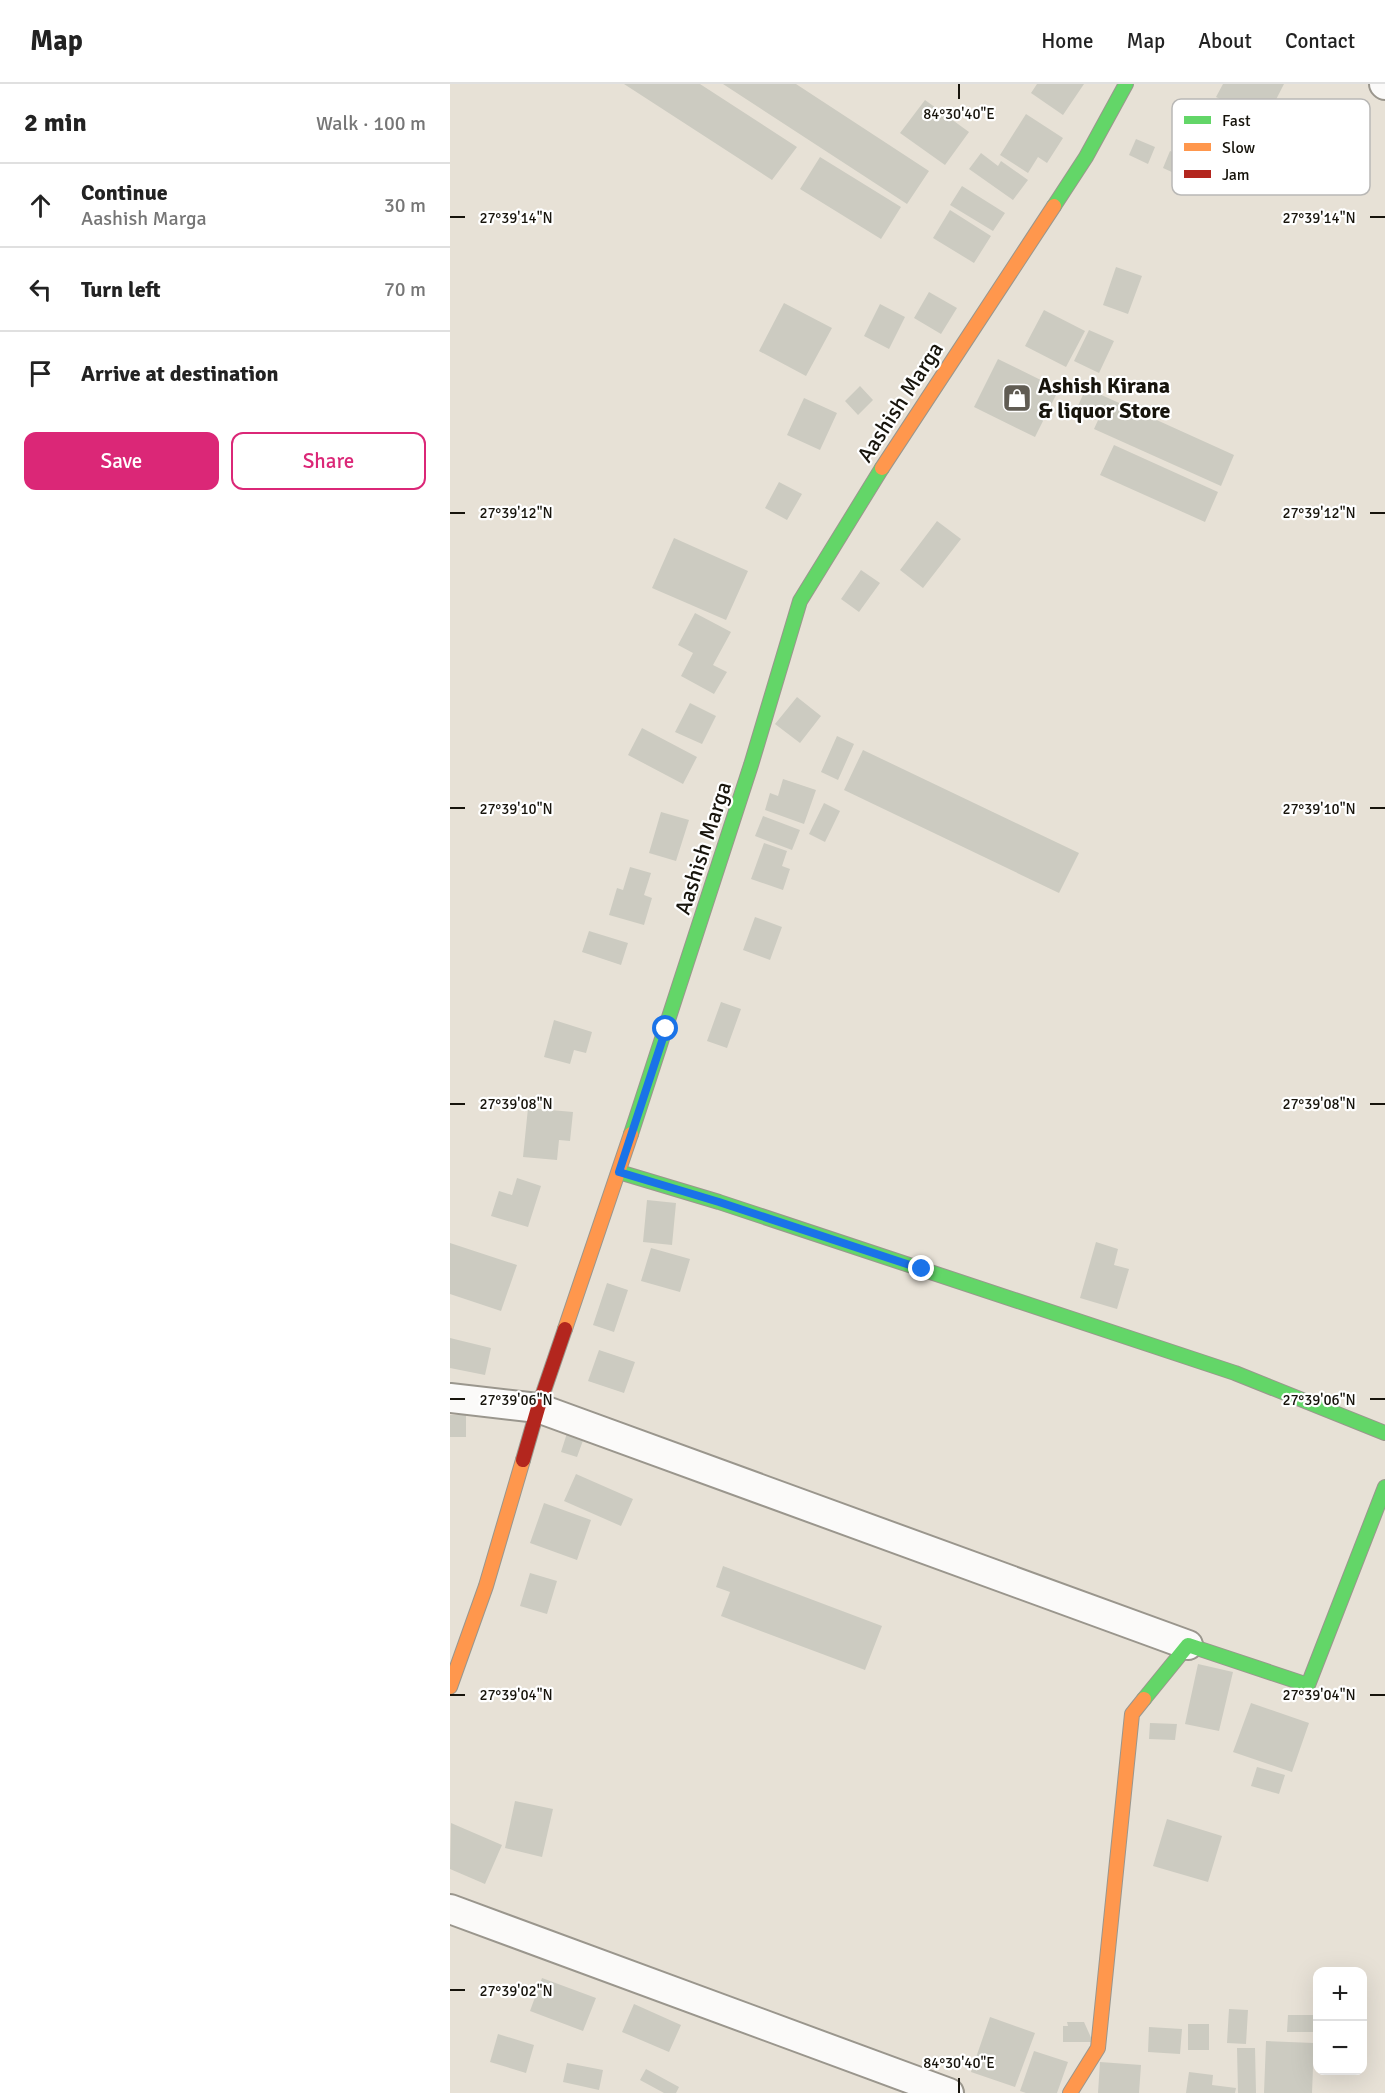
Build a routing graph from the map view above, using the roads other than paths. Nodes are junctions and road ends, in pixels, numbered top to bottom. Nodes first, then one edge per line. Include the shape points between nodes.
1 (1126, 84) edge
2 (619, 1172) junction
3 (450, 1398) edge
4 (538, 1408) junction
5 (1385, 1433) edge
6 (1385, 1487) edge
7 (1188, 1645) junction
8 (450, 1687) edge
9 (450, 1909) edge
10 (949, 2093) edge
11 (1070, 2093) edge

1 - 2 street, Aashish Marga via 1086,157 800,601
2 - 4 street, Aashish Marga
2 - 5 street via 1235,1373
3 - 4 street
4 - 7 street
4 - 8 street, Aashish Marga via 486,1586
6 - 7 street via 1308,1685
7 - 11 street via 1132,1714 1098,2048
9 - 10 street

